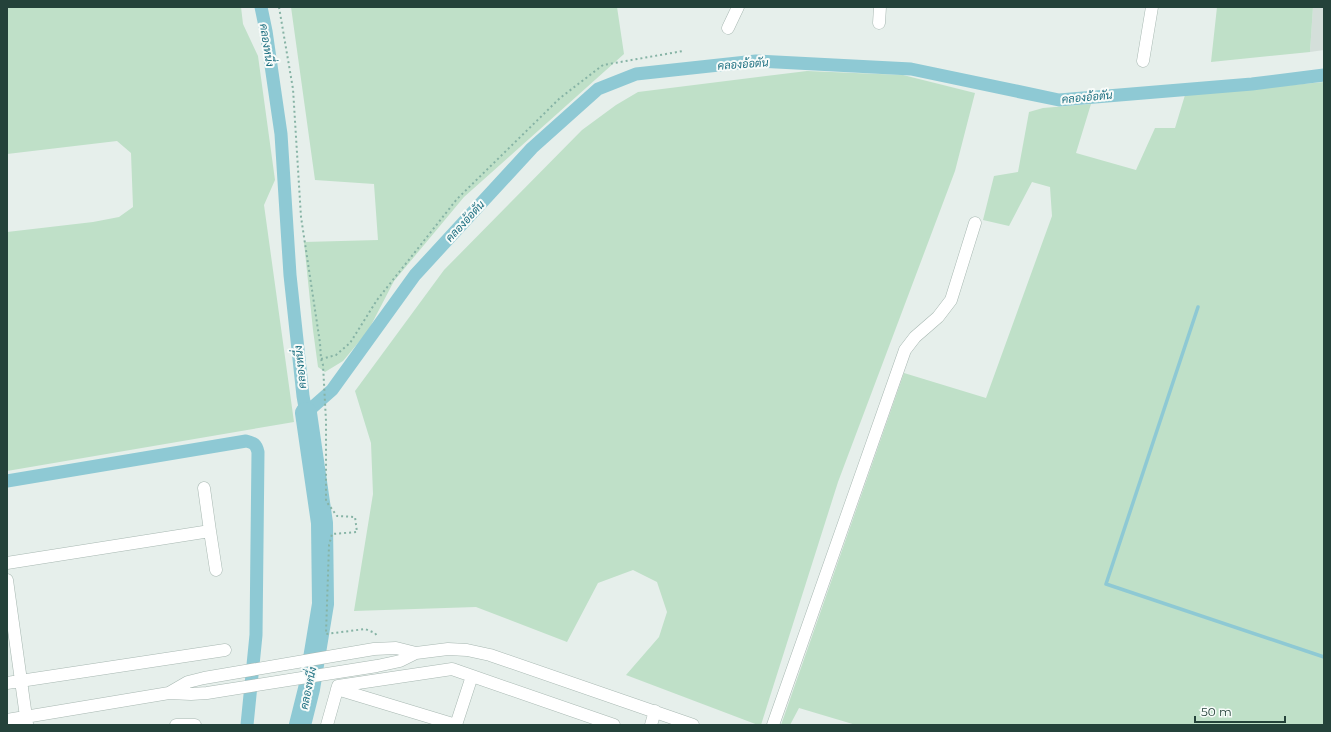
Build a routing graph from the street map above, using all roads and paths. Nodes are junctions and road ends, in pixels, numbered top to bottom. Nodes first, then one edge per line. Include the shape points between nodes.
1 (279, 7) edge
2 (738, 7) edge
3 (880, 7) edge
4 (1152, 7) edge
5 (879, 23) dead end
6 (728, 28) dead end
7 (682, 51) dead end
8 (1143, 61) dead end
9 (976, 223) dead end
10 (321, 359) junction
11 (204, 488) dead end
12 (210, 531) junction
13 (7, 563) edge
14 (216, 570) dead end
15 (7, 580) edge
16 (379, 649) junction
17 (225, 650) dead end
18 (416, 653) junction
19 (472, 676) junction
20 (21, 681) junction
21 (7, 683) edge
22 (337, 689) junction
23 (169, 693) junction
24 (655, 711) junction
25 (7, 720) edge
26 (26, 721) edge
27 (172, 725) edge
28 (177, 725) edge
29 (196, 725) edge
30 (327, 725) edge
31 (614, 725) edge
32 (651, 725) edge
33 (693, 725) edge
34 (773, 725) edge

1 - 10 path via 293,89 301,217
2 - 6 street
3 - 5 street
4 - 8 street
7 - 10 path via 603,65 560,98 457,199 377,300 350,344 336,355
9 - 34 street via 951,300 905,350
10 - 16 path via 326,421 326,501 337,516 355,517 357,532 332,534 329,545 326,634 365,629 375,633
11 - 12 street
12 - 13 street
12 - 14 street
15 - 20 street
16 - 18 street via 396,648
16 - 23 street via 204,678 188,682
17 - 20 street
18 - 23 street via 400,661 377,666 208,693
18 - 24 street via 448,649 490,655
19 - 22 street via 452,669 338,686
19 - 22 street via 456,725
19 - 31 street
20 - 21 street
20 - 26 street
22 - 30 street
23 - 26 street
24 - 32 street
24 - 33 street
25 - 26 street
27 - 28 street
28 - 29 street

